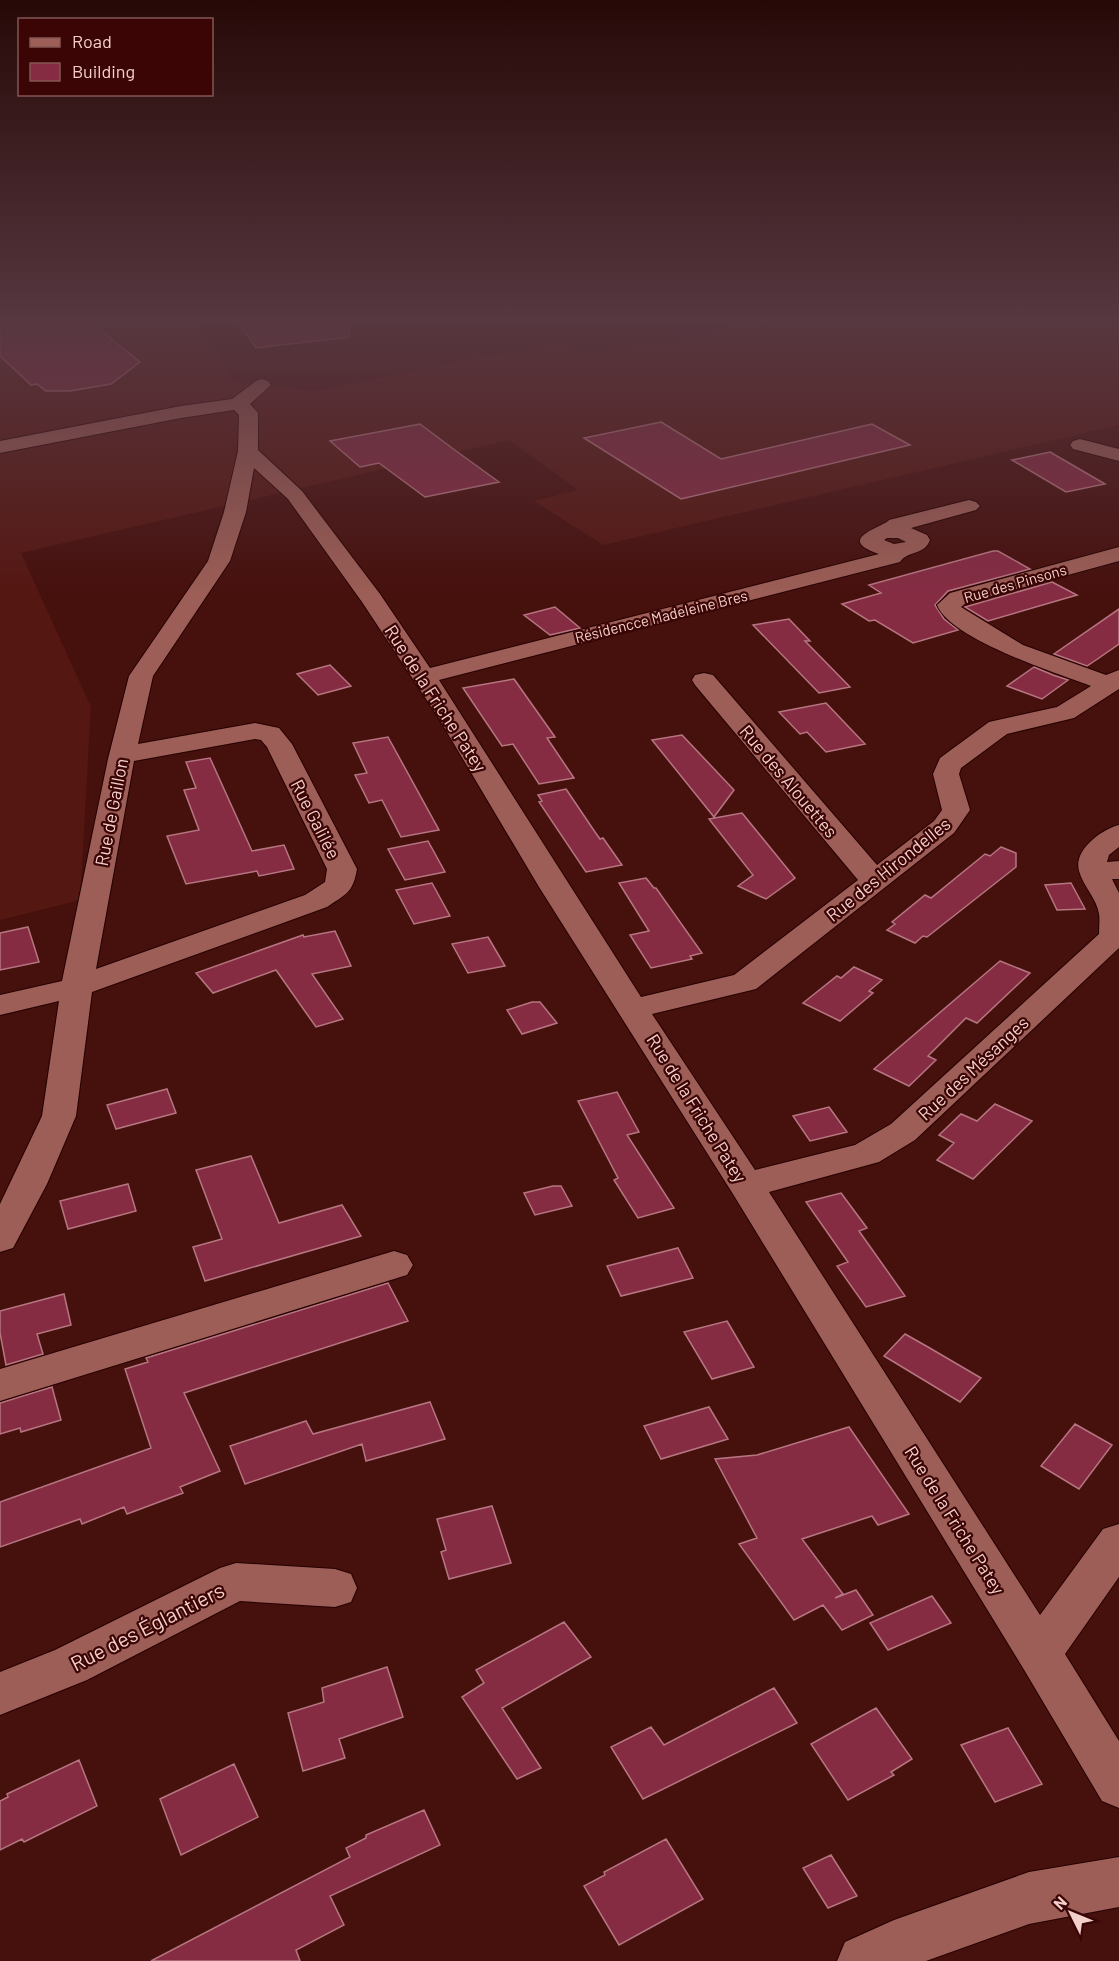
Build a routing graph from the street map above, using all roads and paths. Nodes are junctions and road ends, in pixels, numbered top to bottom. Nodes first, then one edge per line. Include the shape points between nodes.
1 (184, 412) edge
2 (247, 412) edge
3 (1080, 445) dead end
4 (0, 447) edge
5 (248, 451) junction
6 (1119, 455) edge
7 (969, 506) dead end
8 (1119, 554) edge
9 (423, 677) junction
10 (704, 680) dead end
11 (1114, 681) edge
12 (122, 755) junction
13 (1119, 833) edge
14 (1106, 871) edge
15 (875, 881) junction
16 (77, 987) junction
17 (0, 1005) edge
18 (634, 1008) junction
19 (746, 1185) junction
20 (0, 1239) edge
21 (394, 1265) dead end
22 (0, 1385) edge
23 (1119, 1542) edge
24 (335, 1588) dead end
25 (1039, 1653) junction
26 (0, 1694) edge
27 (1119, 1785) edge
28 (1119, 1882) edge
29 (864, 1961) edge

1 - 4 street
2 - 5 street, Rue de Gaillon
3 - 6 street
5 - 9 street, Rue de la Friche Patey via 295,495 372,598
5 - 12 street, Rue de Gaillon via 219,561 141,676
7 - 9 street, Résidencce Madeleine Bres via 897,525 892,557
8 - 11 street, Rue des Pinsons via 958,598 949,605 952,613 1014,650
9 - 18 street, Rue de la Friche Patey
10 - 15 street, Rue des Alouettes
11 - 15 street, Rue des Hirondelles via 1065,713 999,728 949,764 946,774 955,802 954,816
12 - 16 street, Rue de Gaillon
12 - 16 street, Rue Galilée via 255,731 270,734 279,744 342,869 339,886 316,901
13 - 14 street, Rue des Mésanges via 1091,861
14 - 19 street, Rue des Mésanges via 1114,936 903,1132 867,1154
15 - 18 street, Rue des Hirondelles via 745,982
16 - 17 street
16 - 20 street, Rue de Gaillon via 59,1116
18 - 19 street, Rue de la Friche Patey
19 - 25 street, Rue de la Friche Patey
21 - 22 street
23 - 25 street
24 - 26 street, Rue des Églantiers via 236,1582 71,1665
25 - 27 street, Rue de la Friche Patey
28 - 29 street via 1029,1898 894,1946

